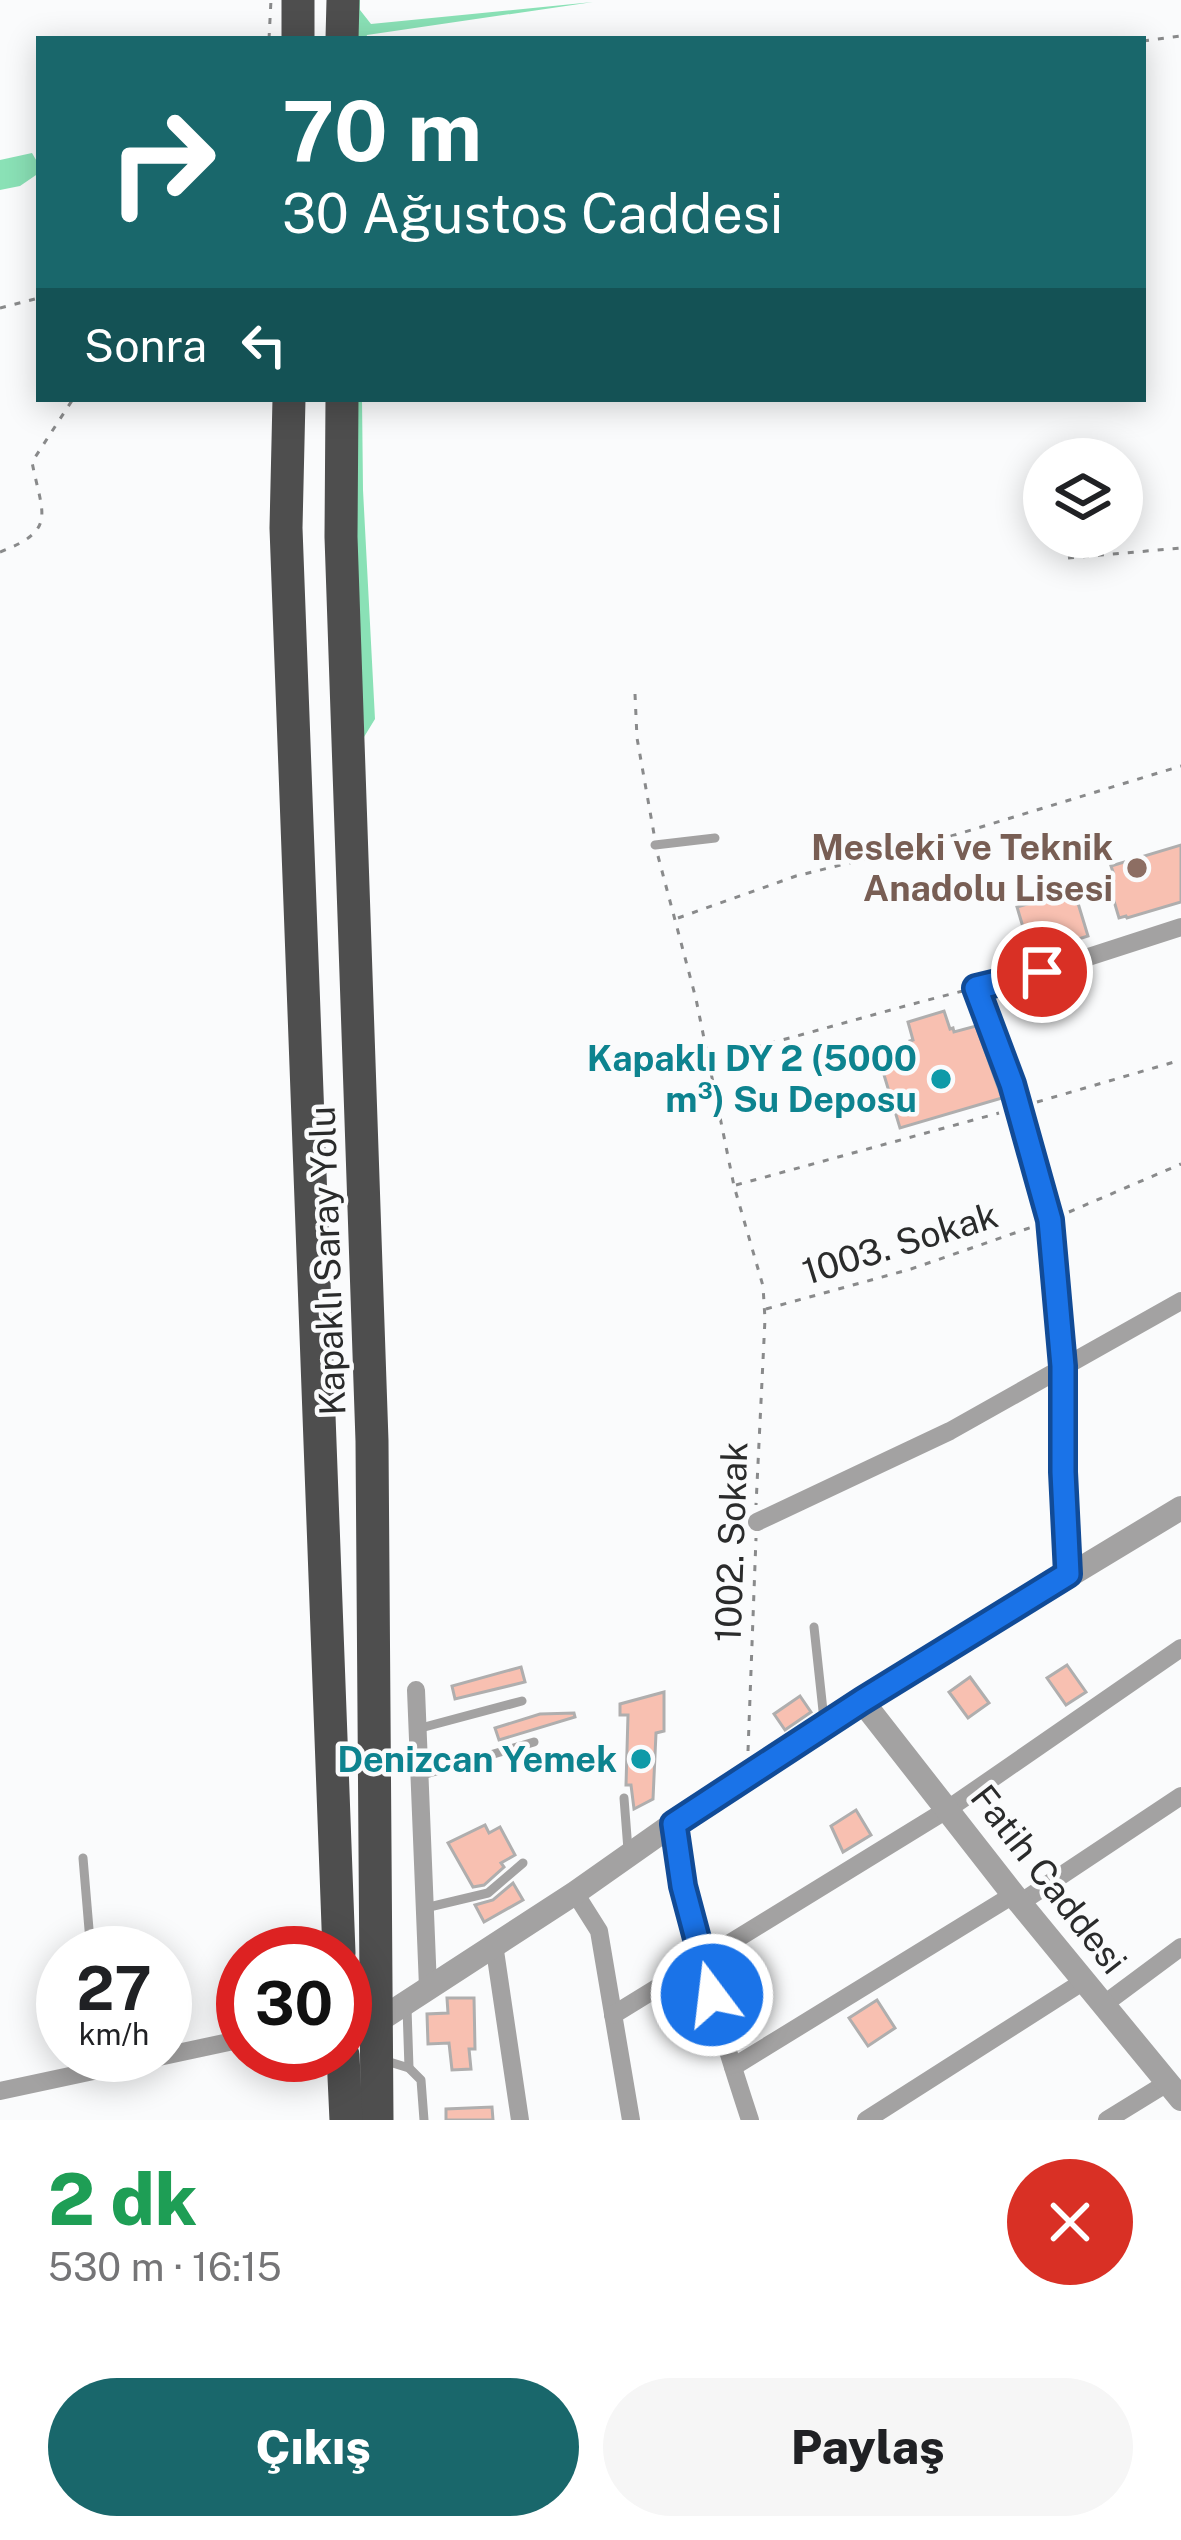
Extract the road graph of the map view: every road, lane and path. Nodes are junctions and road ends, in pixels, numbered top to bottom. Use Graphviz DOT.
graph roads {
  1 [pos="271,0"];
  2 [pos="298,0"];
  3 [pos="343,0"];
  4 [pos="269,36"];
  5 [pos="298,36"];
  6 [pos="342,36"];
  7 [pos="1181,36"];
  8 [pos="1146,41"];
  9 [pos="36,299"];
  10 [pos="0,308"];
  11 [pos="71,402"];
  12 [pos="290,402"];
  13 [pos="342,402"];
  14 [pos="1181,548"];
  15 [pos="1143,551"];
  16 [pos="0,552"];
  17 [pos="635,694"];
  18 [pos="1181,766"];
  19 [pos="715,838"];
  20 [pos="656,845"];
  21 [pos="675,919"];
  22 [pos="1181,927"];
  23 [pos="976,988"];
  24 [pos="709,1058"];
  25 [pos="1181,1060"];
  26 [pos="1018,1108"];
  27 [pos="1181,1164"];
  28 [pos="734,1186"];
  29 [pos="1050,1220"];
  30 [pos="1181,1301"];
  31 [pos="764,1309"];
  32 [pos="1063,1366"];
  33 [pos="1181,1508"];
  34 [pos="757,1522"];
  35 [pos="1068,1574"];
  36 [pos="814,1627"];
  37 [pos="1181,1648"];
  38 [pos="416,1690"];
  39 [pos="522,1701"];
  40 [pos="862,1701"];
  41 [pos="824,1725"];
  42 [pos="416,1729"];
  43 [pos="534,1742"];
  44 [pos="418,1776"];
  45 [pos="745,1777"];
  46 [pos="1181,1796"];
  47 [pos="624,1798"];
  48 [pos="948,1809"];
  49 [pos="674,1824"];
  50 [pos="628,1856"];
  51 [pos="83,1858"];
  52 [pos="523,1863"];
  53 [pos="575,1893"];
  54 [pos="1017,1899"];
  55 [pos="424,1908"];
  56 [pos="89,1926"];
  57 [pos="338,1926"];
  58 [pos="366,1926"];
  59 [pos="494,1944"];
  60 [pos="1181,1947"];
  61 [pos="702,1958"];
  62 [pos="1084,1981"];
  63 [pos="417,1995"];
  64 [pos="1103,2005"];
  65 [pos="613,2015"];
  66 [pos="372,2037"];
  67 [pos="372,2049"];
  68 [pos="733,2067"];
  69 [pos="409,2068"];
  70 [pos="36,2080"];
  71 [pos="355,2082"];
  72 [pos="370,2082"];
  73 [pos="0,2091"];
  74 [pos="1174,2091"];
  75 [pos="346,2120"];
  76 [pos="377,2120"];
  77 [pos="424,2120"];
  78 [pos="520,2120"];
  79 [pos="632,2120"];
  80 [pos="750,2120"];
  81 [pos="866,2120"];
  82 [pos="1107,2120"];
  1 -- 4 [label="path"];
  2 -- 5 [label="highway"];
  3 -- 6 [label="highway"];
  7 -- 8 [label="path"];
  9 -- 10 [label="path"];
  11 -- 16 [label="path"];
  12 -- 57 [label="highway, Kapaklı Saray Yolu"];
  13 -- 58 [label="highway, Kapaklı Saray Yolu"];
  14 -- 15 [label="path"];
  17 -- 20 [label="path, 1002. Sokak"];
  18 -- 21 [label="path"];
  19 -- 20 [label="lane"];
  20 -- 21 [label="path, 1002. Sokak"];
  21 -- 24 [label="path, 1002. Sokak"];
  22 -- 23 [label="street"];
  23 -- 24 [label="path"];
  23 -- 26 [label="street"];
  24 -- 28 [label="path, 1002. Sokak"];
  25 -- 26 [label="path"];
  26 -- 28 [label="path"];
  26 -- 29 [label="street"];
  27 -- 29 [label="path, 1003. Sokak"];
  28 -- 31 [label="path, 1002. Sokak"];
  29 -- 31 [label="path, 1003. Sokak"];
  29 -- 32 [label="street"];
  30 -- 32 [label="street"];
  31 -- 34 [label="path, 1002. Sokak"];
  32 -- 34 [label="street"];
  32 -- 35 [label="street"];
  33 -- 35 [label="street"];
  34 -- 45 [label="path, 1002. Sokak"];
  35 -- 40 [label="street"];
  36 -- 41 [label="lane"];
  37 -- 48 [label="street"];
  38 -- 42 [label="street"];
  39 -- 42 [label="lane"];
  40 -- 41 [label="street"];
  40 -- 48 [label="street, Fatih Caddesi"];
  41 -- 45 [label="street"];
  42 -- 44 [label="street"];
  43 -- 44 [label="lane"];
  44 -- 55 [label="street"];
  45 -- 49 [label="street"];
  46 -- 54 [label="street"];
  47 -- 50 [label="lane"];
  48 -- 54 [label="street, Fatih Caddesi"];
  48 -- 61 [label="street"];
  49 -- 50 [label="street"];
  49 -- 61 [label="street"];
  50 -- 53 [label="street"];
  51 -- 56 [label="lane"];
  52 -- 55 [label="lane"];
  53 -- 59 [label="street"];
  53 -- 65 [label="street"];
  54 -- 62 [label="street, Fatih Caddesi"];
  54 -- 68 [label="street"];
  55 -- 63 [label="street"];
  59 -- 63 [label="street"];
  59 -- 78 [label="street"];
  60 -- 64 [label="street"];
  61 -- 65 [label="street"];
  61 -- 68 [label="street"];
  62 -- 64 [label="street, Fatih Caddesi"];
  62 -- 81 [label="street"];
  63 -- 66 [label="street"];
  63 -- 69 [label="lane"];
  64 -- 74 [label="street, Fatih Caddesi"];
  65 -- 79 [label="street"];
  67 -- 69 [label="lane"];
  68 -- 80 [label="street"];
  69 -- 77 [label="lane"];
  70 -- 73 [label="street"];
  71 -- 75 [label="highway, Kapaklı Saray Yolu"];
  72 -- 76 [label="highway, Kapaklı Saray Yolu"];
  74 -- 82 [label="street"];
}
